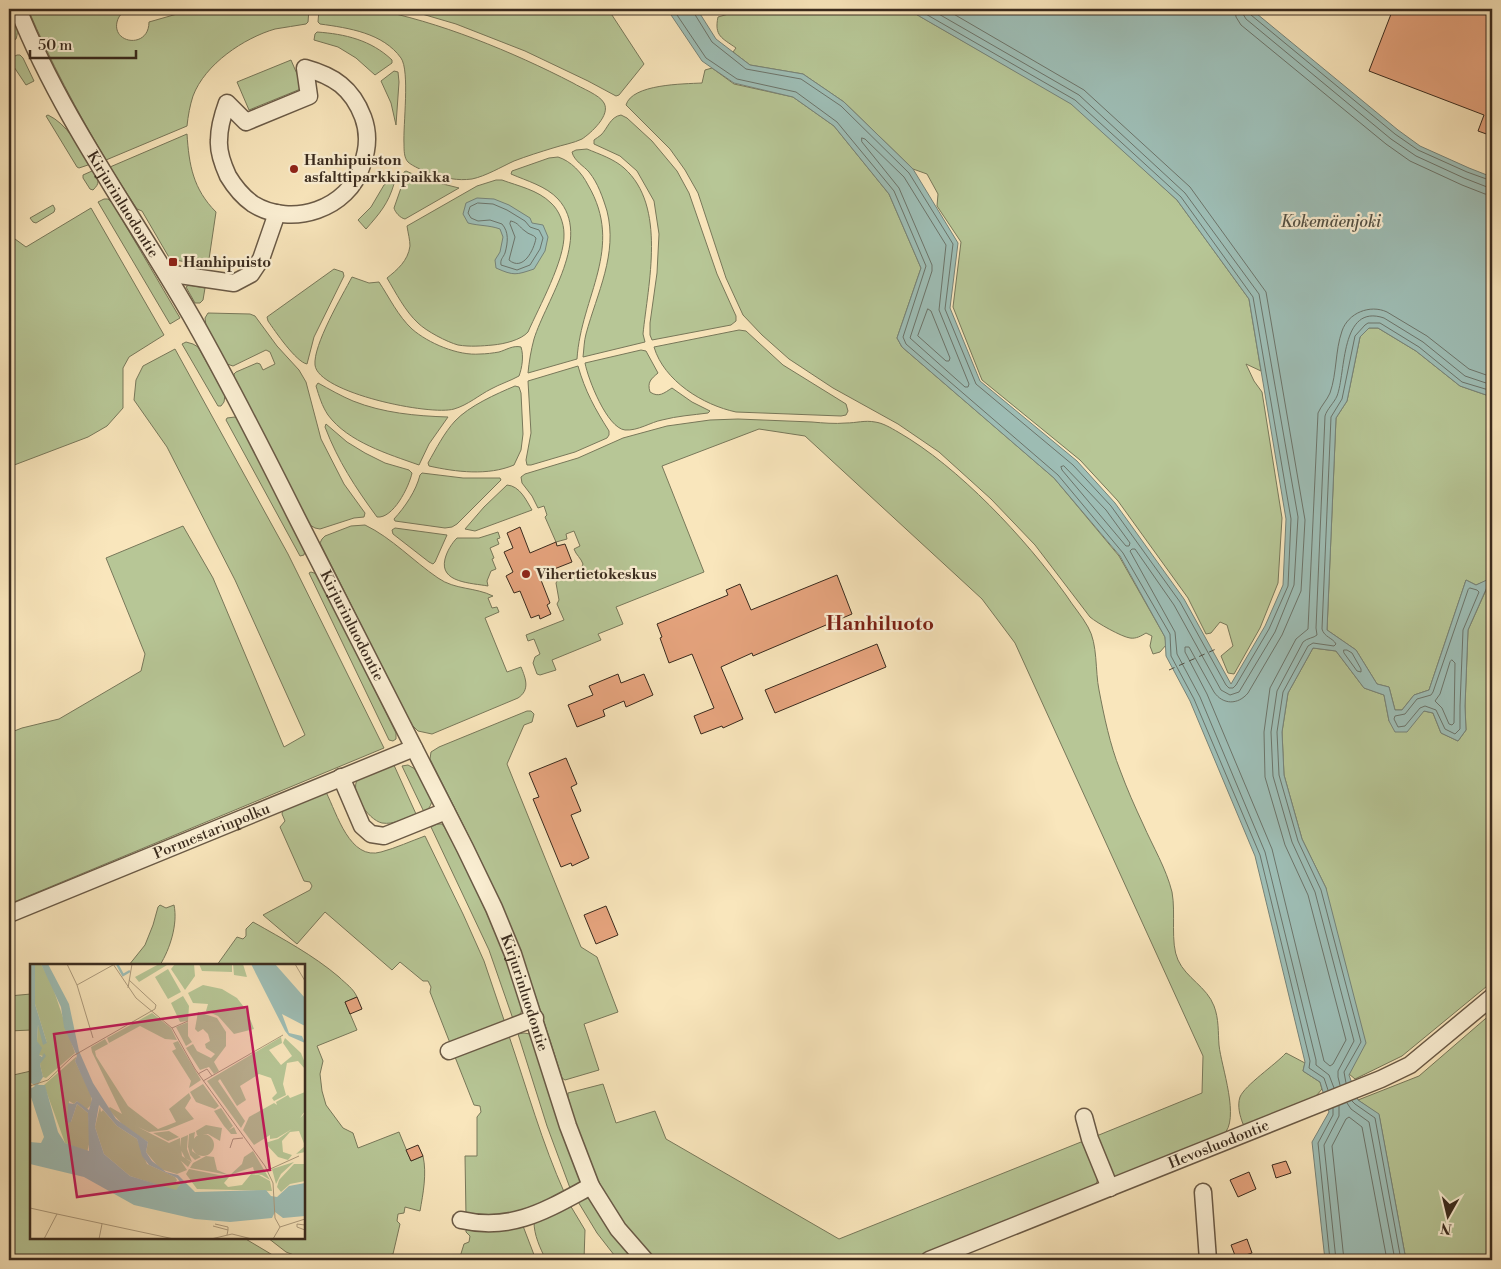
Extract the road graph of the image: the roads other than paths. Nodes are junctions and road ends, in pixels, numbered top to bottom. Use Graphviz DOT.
graph roads {
  1 [pos="18,9"];
  2 [pos="277,213"];
  3 [pos="166,274"];
  4 [pos="414,748"];
  5 [pos="341,777"];
  6 [pos="446,811"];
  7 [pos="9,914"];
  8 [pos="1492,997"];
  9 [pos="535,1018"];
  10 [pos="449,1051"];
  11 [pos="1084,1117"];
  12 [pos="591,1186"];
  13 [pos="1110,1188"];
  14 [pos="1203,1192"];
  15 [pos="461,1220"];
  16 [pos="645,1260"];
  17 [pos="929,1260"];
  18 [pos="1208,1260"];
  1 -- 3 [label="street, Kirjurinluodontie"];
  2 -- 2 [label="street"];
  2 -- 3 [label="street"];
  3 -- 4 [label="street, Kirjurinluodontie"];
  4 -- 5 [label="street, Pormestarinpolku"];
  4 -- 6 [label="street, Kirjurinluodontie"];
  5 -- 6 [label="street"];
  5 -- 7 [label="street, Pormestarinpolku"];
  6 -- 9 [label="street, Kirjurinluodontie"];
  8 -- 13 [label="street, Hevosluodontie"];
  9 -- 10 [label="street"];
  9 -- 12 [label="street, Kirjurinluodontie"];
  11 -- 13 [label="street"];
  12 -- 15 [label="street"];
  12 -- 16 [label="street, Kirjurinluodontie"];
  13 -- 17 [label="street, Hevosluodontie"];
  14 -- 18 [label="street"];
}
